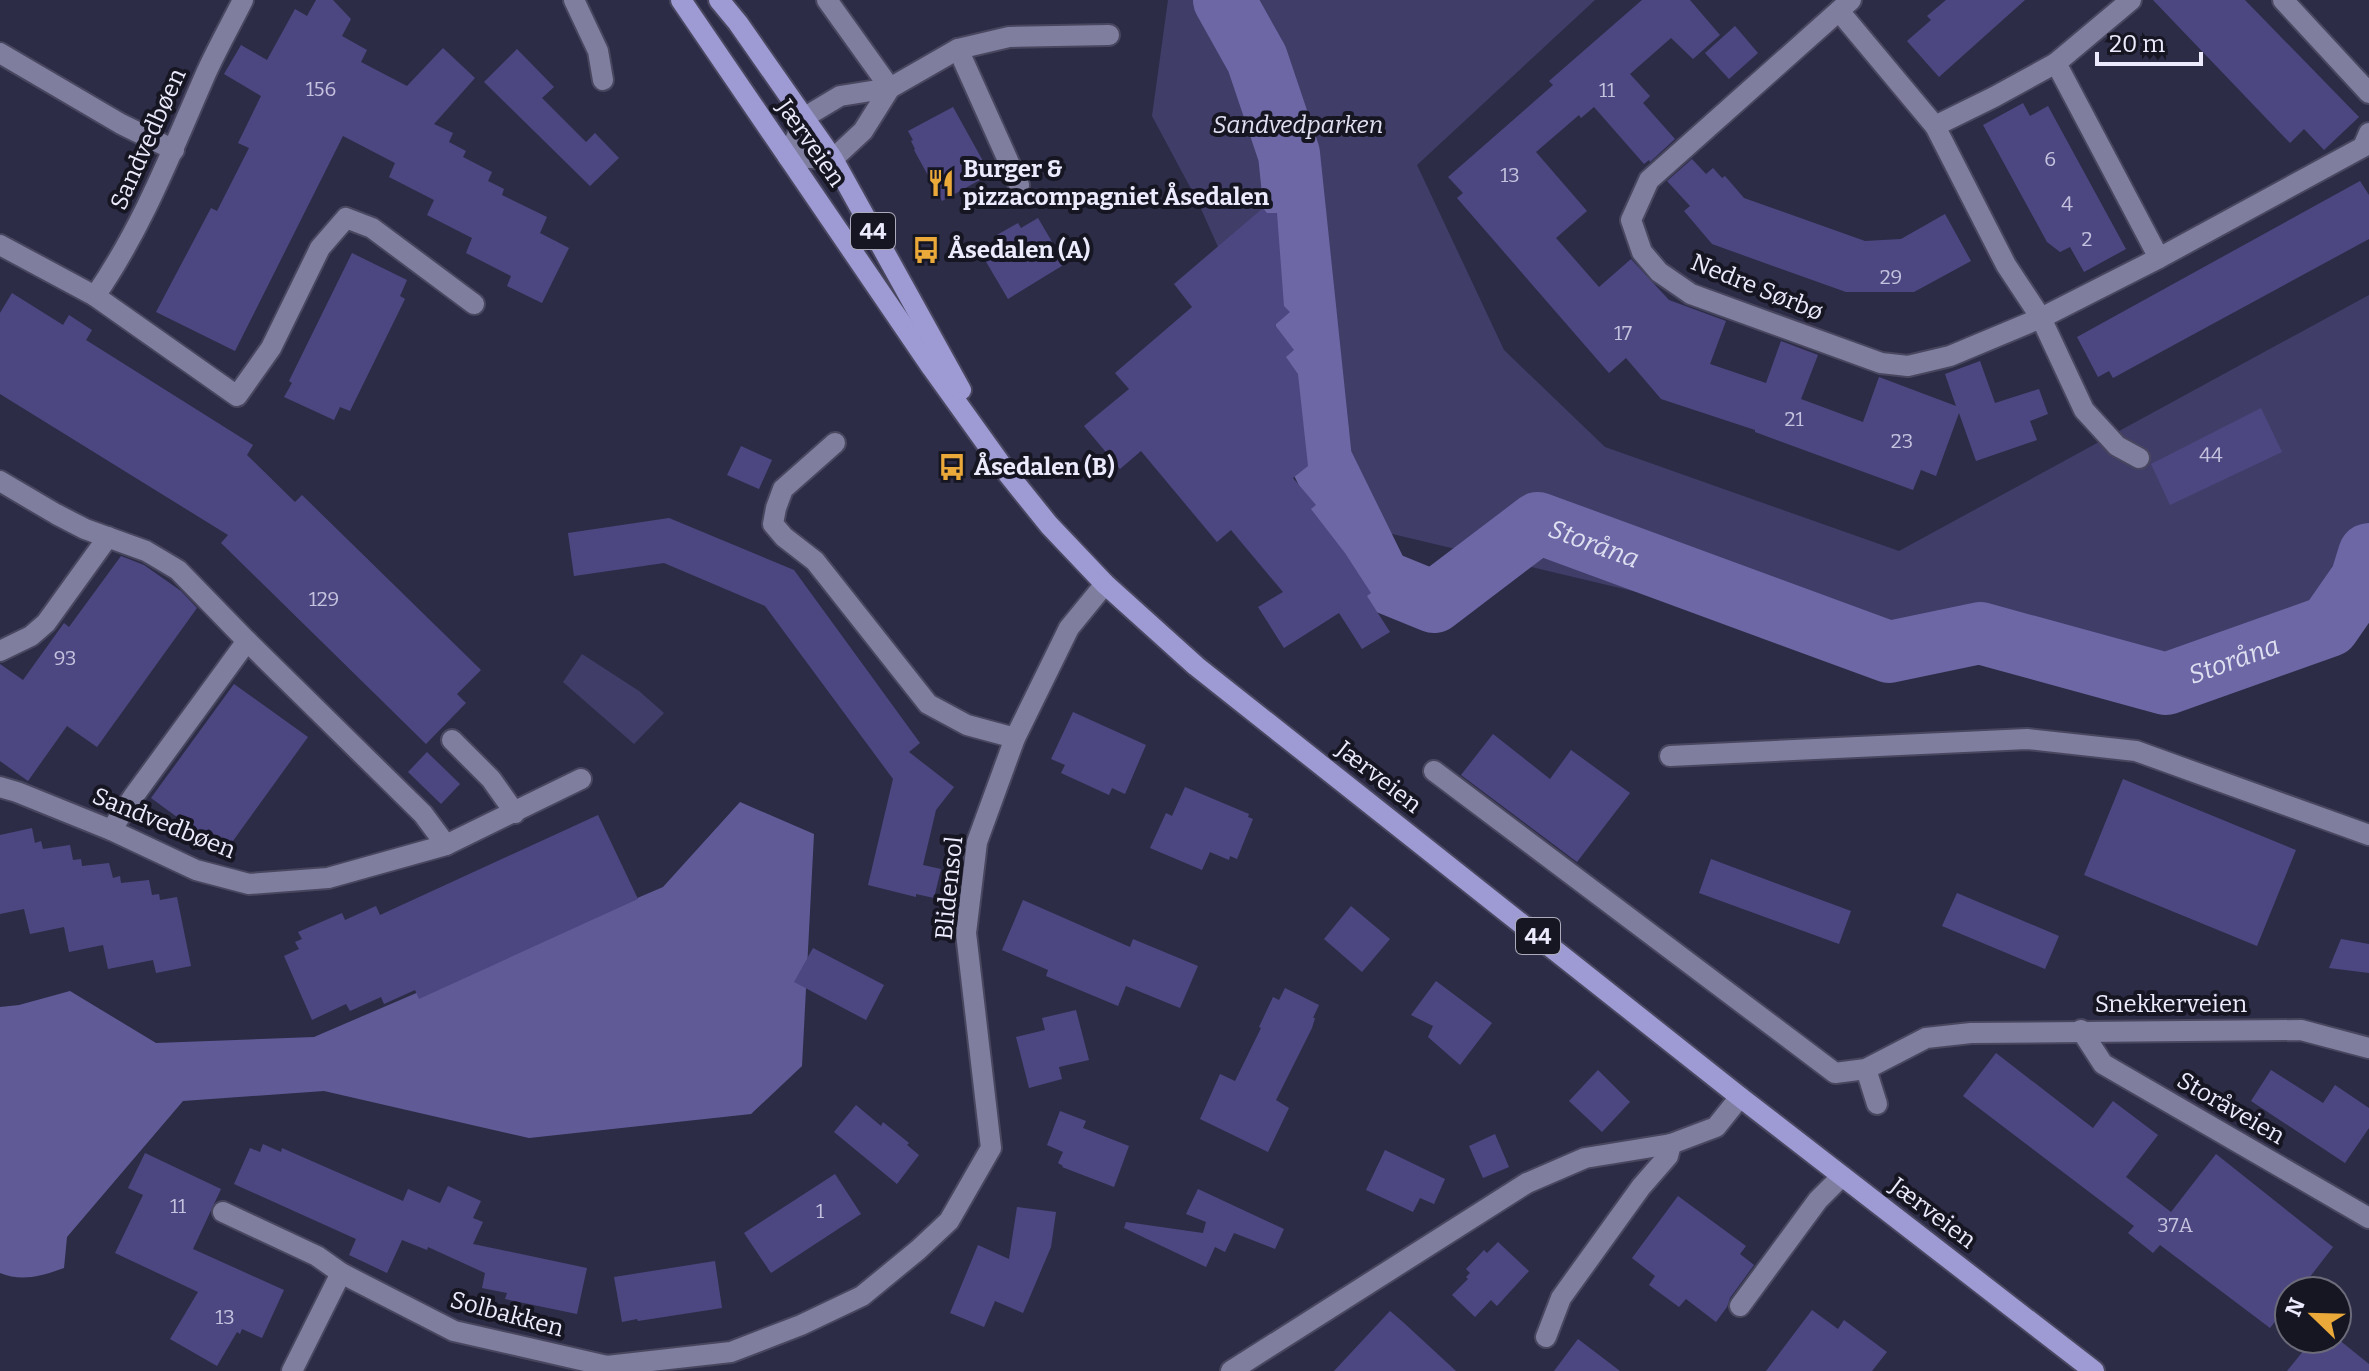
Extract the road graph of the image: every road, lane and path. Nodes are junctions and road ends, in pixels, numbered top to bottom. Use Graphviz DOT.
graph roads {
  1 [pos="243,0"];
  2 [pos="574,0"];
  3 [pos="681,0"];
  4 [pos="719,0"];
  5 [pos="827,0"];
  6 [pos="2131,0"];
  7 [pos="2283,0"];
  8 [pos="1845,6"];
  9 [pos="1109,35"];
  10 [pos="958,49"];
  11 [pos="0,53"];
  12 [pos="2056,63"];
  13 [pos="603,80"];
  14 [pos="890,88"];
  15 [pos="2369,93"];
  16 [pos="805,117"];
  17 [pos="1935,126"];
  18 [pos="2369,133"];
  19 [pos="174,150"];
  20 [pos="788,157"];
  21 [pos="833,159"];
  22 [pos="1019,185"];
  23 [pos="0,245"];
  24 [pos="2159,258"];
  25 [pos="95,296"];
  26 [pos="474,304"];
  27 [pos="2041,318"];
  28 [pos="835,443"];
  29 [pos="2139,458"];
  30 [pos="1008,474"];
  31 [pos="0,481"];
  32 [pos="108,537"];
  33 [pos="1105,584"];
  34 [pos="247,641"];
  35 [pos="0,651"];
  36 [pos="1015,738"];
  37 [pos="452,740"];
  38 [pos="1670,756"];
  39 [pos="1434,771"];
  40 [pos="581,779"];
  41 [pos="0,787"];
  42 [pos="515,813"];
  43 [pos="111,830"];
  44 [pos="2369,835"];
  45 [pos="446,845"];
  46 [pos="2081,1030"];
  47 [pos="2369,1048"];
  48 [pos="1866,1069"];
  49 [pos="1740,1097"];
  50 [pos="1877,1104"];
  51 [pos="1671,1144"];
  52 [pos="1842,1176"];
  53 [pos="223,1212"];
  54 [pos="2369,1218"];
  55 [pos="918,1250"];
  56 [pos="341,1273"];
  57 [pos="1740,1306"];
  58 [pos="1546,1337"];
  59 [pos="731,1362"];
  60 [pos="292,1371"];
  61 [pos="1231,1371"];
  62 [pos="2094,1371"];
  1 -- 19 [label="street, Sandvedbøen"];
  2 -- 13 [label="street"];
  3 -- 20 [label="main road, Jærveien / 44"];
  4 -- 16 [label="main road, Jærveien / 44"];
  5 -- 14 [label="street"];
  6 -- 12 [label="street"];
  7 -- 15 [label="street"];
  8 -- 17 [label="street, Nedre Sørbø"];
  8 -- 27 [label="street, Nedre Sørbø"];
  9 -- 10 [label="street"];
  10 -- 14 [label="street"];
  10 -- 22 [label="street"];
  11 -- 19 [label="street"];
  12 -- 17 [label="street"];
  12 -- 24 [label="street"];
  14 -- 16 [label="street"];
  14 -- 21 [label="street"];
  16 -- 20 [label="street"];
  16 -- 21 [label="main road, Jærveien / 44"];
  17 -- 27 [label="street, Nedre Sørbø"];
  18 -- 24 [label="street, Nedre Sørbø"];
  19 -- 25 [label="street, Sandvedbøen"];
  20 -- 21 [label="street"];
  20 -- 30 [label="main road, Jærveien / 44"];
  21 -- 30 [label="main road, Jærveien / 44"];
  23 -- 25 [label="street"];
  24 -- 27 [label="street, Nedre Sørbø"];
  25 -- 26 [label="street"];
  27 -- 29 [label="street"];
  28 -- 36 [label="street"];
  30 -- 33 [label="main road, Jærveien / 44"];
  31 -- 32 [label="street"];
  32 -- 34 [label="street"];
  32 -- 35 [label="street"];
  33 -- 36 [label="street, Blidensol"];
  33 -- 49 [label="main road, Jærveien / 44"];
  34 -- 43 [label="street"];
  34 -- 45 [label="street"];
  36 -- 55 [label="street, Blidensol"];
  37 -- 42 [label="street"];
  38 -- 44 [label="street"];
  39 -- 48 [label="street"];
  40 -- 42 [label="street, Sandvedbøen"];
  41 -- 43 [label="street, Sandvedbøen"];
  42 -- 45 [label="street, Sandvedbøen"];
  43 -- 45 [label="street, Sandvedbøen"];
  46 -- 47 [label="street, Snekkerveien"];
  46 -- 48 [label="street, Snekkerveien"];
  46 -- 54 [label="street, Storåveien"];
  48 -- 50 [label="street"];
  49 -- 51 [label="street"];
  49 -- 52 [label="main road, Jærveien / 44"];
  51 -- 58 [label="street"];
  51 -- 61 [label="street"];
  52 -- 57 [label="street"];
  52 -- 62 [label="main road, Jærveien / 44"];
  53 -- 56 [label="street, Solbakken"];
  55 -- 59 [label="street, Solbakken"];
  56 -- 59 [label="street, Solbakken"];
  56 -- 60 [label="street"];
}
